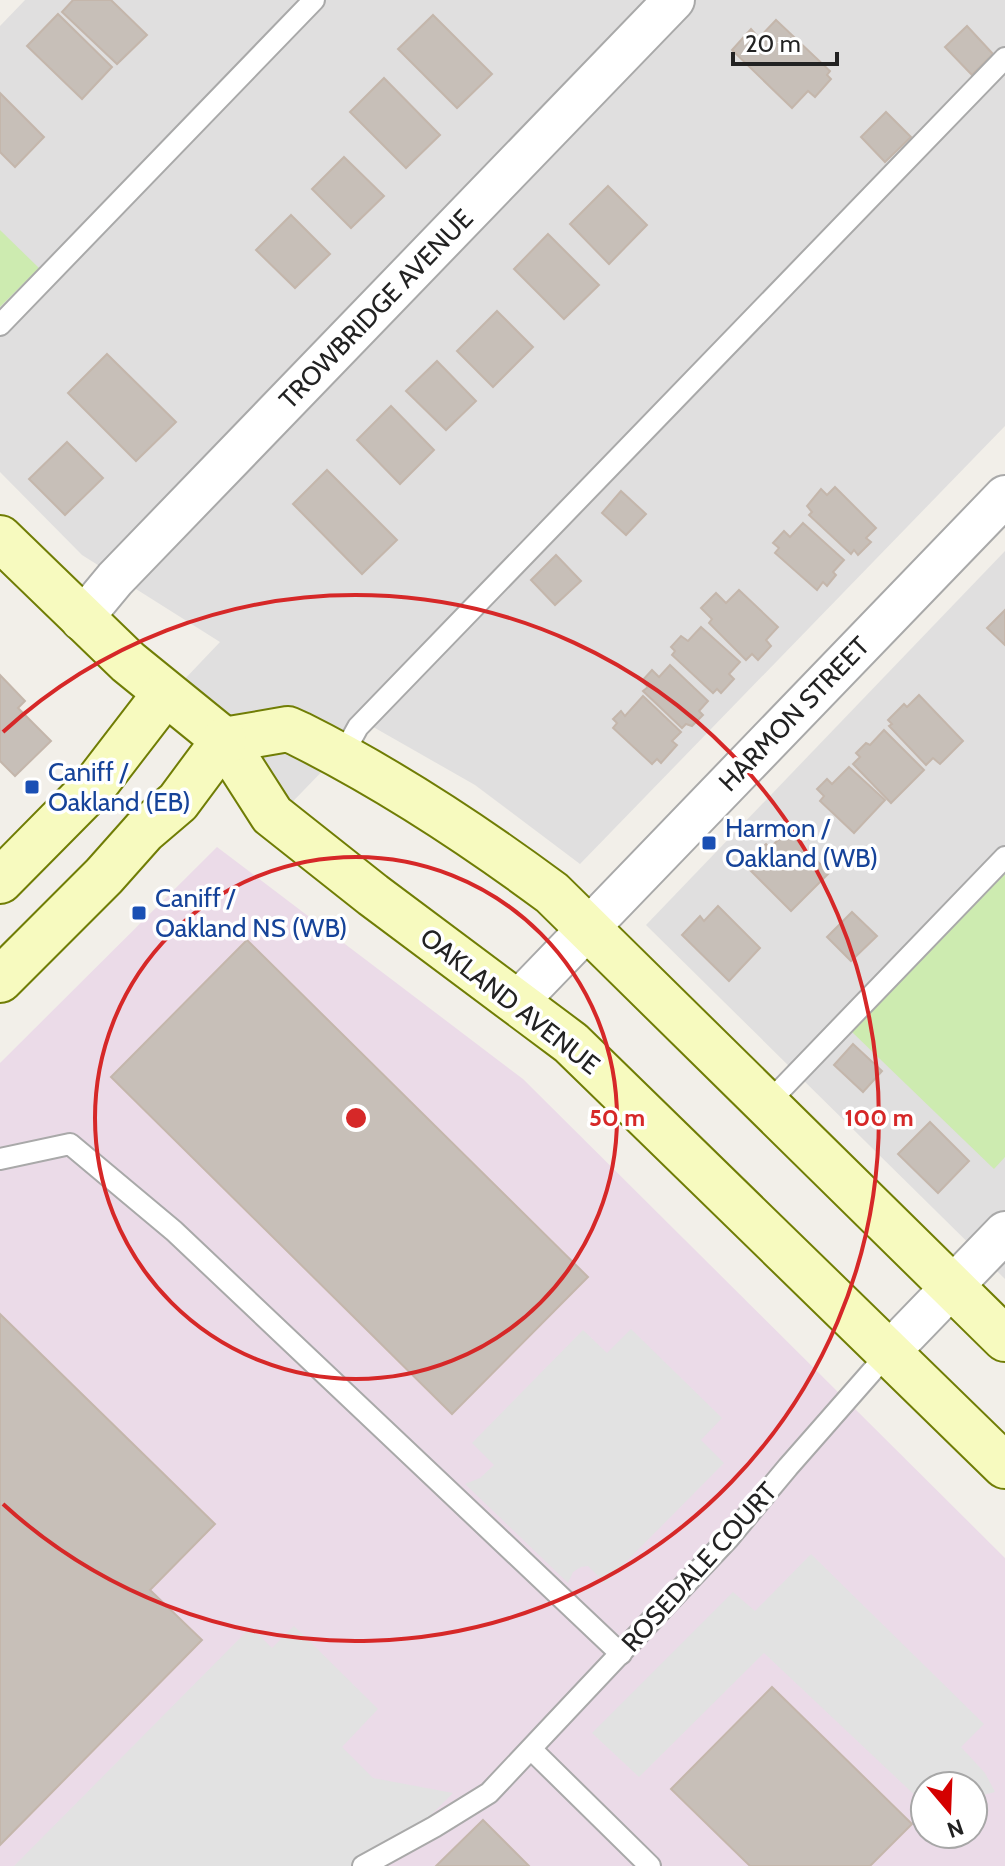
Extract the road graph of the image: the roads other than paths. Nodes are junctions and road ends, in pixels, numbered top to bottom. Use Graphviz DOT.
graph roads {
  1 [pos="314,0"];
  2 [pos="674,0"];
  3 [pos="1005,58"];
  4 [pos="0,325"];
  5 [pos="1005,496"];
  6 [pos="0,538"];
  7 [pos="81,620"];
  8 [pos="165,694"];
  9 [pos="224,740"];
  10 [pos="342,756"];
  11 [pos="95,785"];
  12 [pos="144,831"];
  13 [pos="1005,857"];
  14 [pos="5,865"];
  15 [pos="588,928"];
  16 [pos="0,980"];
  17 [pos="518,1001"];
  18 [pos="767,1104"];
  19 [pos="0,1159"];
  20 [pos="1005,1232"];
  21 [pos="952,1287"];
  22 [pos="1005,1339"];
  23 [pos="889,1352"];
  24 [pos="1005,1466"];
  25 [pos="621,1654"];
  26 [pos="532,1750"];
  27 [pos="363,1866"];
  28 [pos="650,1866"];
  1 -- 4 [label="lane"];
  2 -- 7 [label="street, TROWBRIDGE AVENUE"];
  3 -- 10 [label="lane"];
  5 -- 15 [label="street, HARMON STREET"];
  6 -- 7 [label="street, OAKLAND AVENUE"];
  7 -- 8 [label="street, OAKLAND AVENUE"];
  8 -- 9 [label="street, OAKLAND AVENUE"];
  8 -- 11 [label="street"];
  9 -- 10 [label="street"];
  9 -- 12 [label="street"];
  9 -- 17 [label="street, OAKLAND AVENUE"];
  10 -- 15 [label="street"];
  11 -- 12 [label="street"];
  11 -- 14 [label="street"];
  12 -- 16 [label="street"];
  13 -- 18 [label="lane"];
  15 -- 17 [label="street, HARMON STREET"];
  15 -- 18 [label="street"];
  17 -- 23 [label="street, OAKLAND AVENUE"];
  18 -- 21 [label="street"];
  19 -- 25 [label="lane"];
  20 -- 21 [label="street, ROSEDALE COURT"];
  21 -- 22 [label="street"];
  21 -- 23 [label="street, ROSEDALE COURT"];
  23 -- 24 [label="street, OAKLAND AVENUE"];
  23 -- 25 [label="lane, ROSEDALE COURT"];
  25 -- 26 [label="lane, ROSEDALE COURT"];
  26 -- 27 [label="lane, ROSEDALE COURT"];
  26 -- 28 [label="lane"];
}
